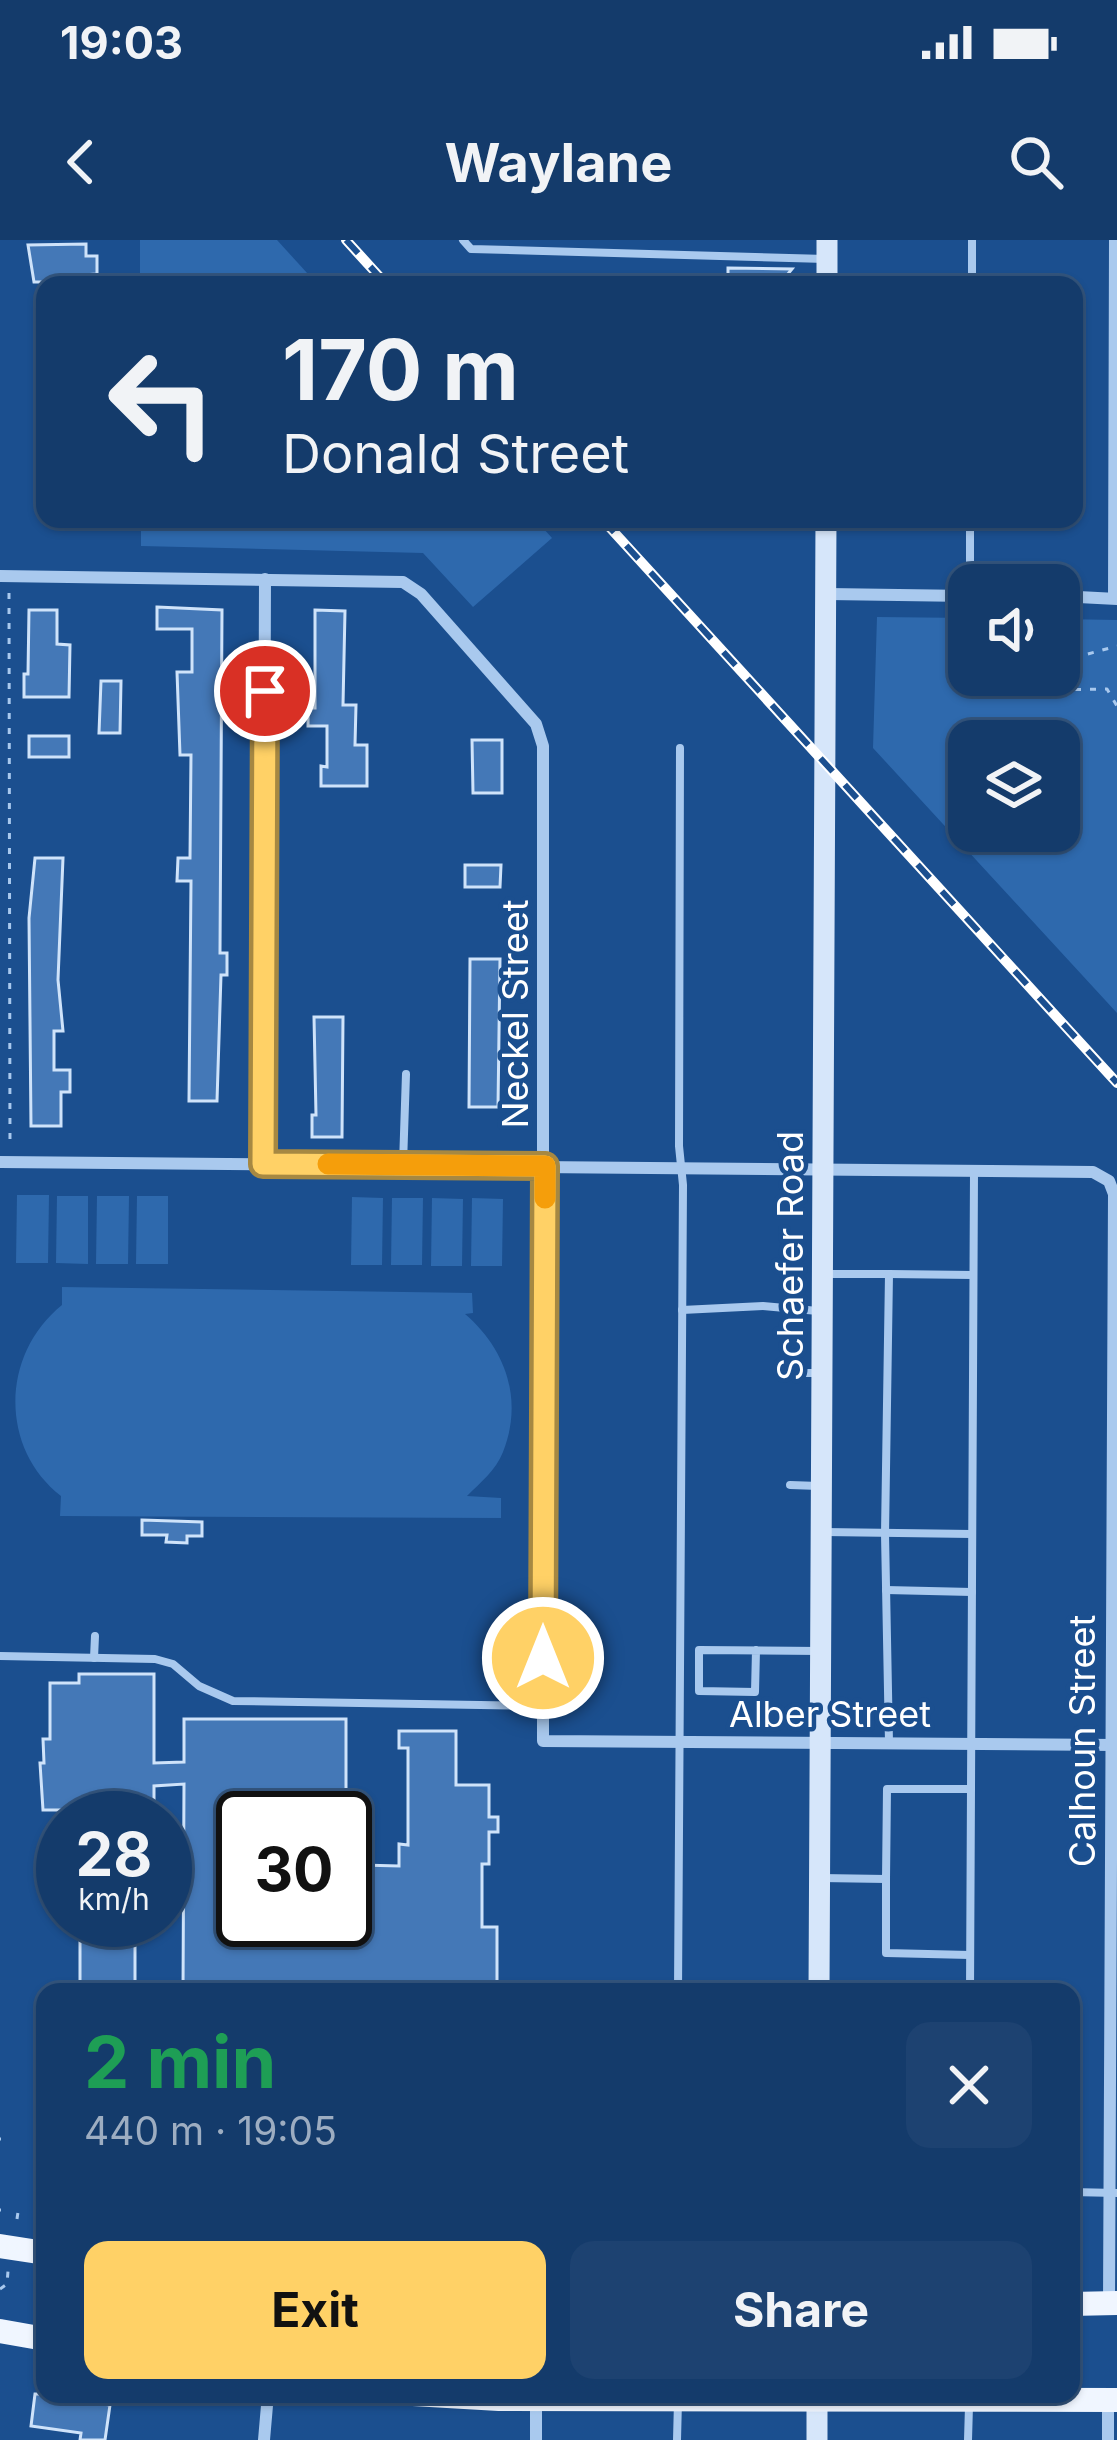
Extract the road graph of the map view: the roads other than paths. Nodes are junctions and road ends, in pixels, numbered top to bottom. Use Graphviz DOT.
graph roads {
  1 [pos="463,240"];
  2 [pos="586,240"];
  3 [pos="972,240"];
  4 [pos="1115,240"];
  5 [pos="827,249"];
  6 [pos="586,253"];
  7 [pos="972,276"];
  8 [pos="826,528"];
  9 [pos="970,528"];
  10 [pos="970,564"];
  11 [pos="0,576"];
  12 [pos="265,579"];
  13 [pos="828,595"];
  14 [pos="948,596"];
  15 [pos="1080,597"];
  16 [pos="1115,599"];
  17 [pos="680,748"];
  18 [pos="406,1074"];
  19 [pos="0,1162"];
  20 [pos="263,1164"];
  21 [pos="404,1164"];
  22 [pos="545,1166"];
  23 [pos="681,1168"];
  24 [pos="822,1170"];
  25 [pos="974,1171"];
  26 [pos="820,1274"];
  27 [pos="889,1274"];
  28 [pos="973,1276"];
  29 [pos="682,1310"];
  30 [pos="821,1311"];
  31 [pos="791,1373"];
  32 [pos="823,1373"];
  33 [pos="790,1485"];
  34 [pos="823,1486"];
  35 [pos="822,1532"];
  36 [pos="885,1534"];
  37 [pos="972,1534"];
  38 [pos="886,1590"];
  39 [pos="972,1592"];
  40 [pos="95,1636"];
  41 [pos="756,1650"];
  42 [pos="821,1651"];
  43 [pos="0,1656"];
  44 [pos="94,1658"];
  45 [pos="543,1706"];
  46 [pos="542,1741"];
  47 [pos="679,1742"];
  48 [pos="820,1744"];
  49 [pos="890,1744"];
  50 [pos="971,1744"];
  51 [pos="1114,1745"];
  52 [pos="971,1789"];
  53 [pos="819,1878"];
  54 [pos="886,1879"];
  55 [pos="970,1955"];
  56 [pos="678,1983"];
  57 [pos="819,1983"];
  58 [pos="970,1983"];
  59 [pos="1080,2192"];
  60 [pos="1113,2193"];
  61 [pos="36,2254"];
  62 [pos="4,2259"];
  63 [pos="1113,2303"];
  64 [pos="1080,2304"];
  65 [pos="1080,2400"];
  66 [pos="1113,2400"];
  67 [pos="267,2403"];
  68 [pos="536,2403"];
  69 [pos="678,2403"];
  70 [pos="817,2403"];
  71 [pos="969,2403"];
  72 [pos="264,2440"];
  73 [pos="536,2440"];
  74 [pos="677,2440"];
  75 [pos="817,2440"];
  76 [pos="968,2440"];
  77 [pos="1108,2440"];
  1 -- 6 [label="lane"];
  2 -- 6 [label="lane"];
  3 -- 7 [label="lane"];
  4 -- 16 [label="street"];
  5 -- 6 [label="lane"];
  8 -- 13 [label="main road, Schaefer Road"];
  9 -- 10 [label="lane"];
  11 -- 12 [label="street, Neckel Street"];
  12 -- 20 [label="street"];
  12 -- 22 [label="street, Neckel Street"];
  13 -- 14 [label="street"];
  13 -- 24 [label="main road, Schaefer Road"];
  15 -- 16 [label="street"];
  17 -- 23 [label="lane"];
  18 -- 21 [label="lane"];
  19 -- 20 [label="street"];
  20 -- 21 [label="street"];
  21 -- 22 [label="street"];
  22 -- 23 [label="street"];
  22 -- 45 [label="street, Neckel Street"];
  23 -- 24 [label="street"];
  23 -- 29 [label="lane"];
  24 -- 25 [label="street"];
  24 -- 26 [label="main road, Schaefer Road"];
  25 -- 28 [label="lane"];
  25 -- 51 [label="street, Calhoun Street"];
  26 -- 27 [label="lane"];
  26 -- 30 [label="main road, Schaefer Road"];
  27 -- 28 [label="lane"];
  27 -- 36 [label="lane"];
  28 -- 37 [label="lane"];
  29 -- 30 [label="lane"];
  29 -- 47 [label="lane"];
  30 -- 32 [label="main road, Schaefer Road"];
  31 -- 32 [label="lane"];
  32 -- 34 [label="main road, Schaefer Road"];
  33 -- 34 [label="lane"];
  34 -- 35 [label="main road, Schaefer Road"];
  35 -- 36 [label="lane"];
  35 -- 42 [label="main road, Schaefer Road"];
  36 -- 37 [label="lane"];
  36 -- 38 [label="lane"];
  37 -- 39 [label="lane"];
  38 -- 39 [label="lane"];
  38 -- 49 [label="lane"];
  39 -- 50 [label="lane"];
  40 -- 44 [label="lane"];
  41 -- 41 [label="lane"];
  41 -- 42 [label="lane"];
  42 -- 48 [label="main road, Schaefer Road"];
  43 -- 44 [label="lane"];
  44 -- 45 [label="lane"];
  45 -- 46 [label="street, Neckel Street"];
  46 -- 47 [label="street, Alber Street"];
  47 -- 48 [label="street, Alber Street"];
  47 -- 56 [label="lane"];
  48 -- 49 [label="street, Alber Street"];
  48 -- 53 [label="main road, Schaefer Road"];
  49 -- 50 [label="street, Alber Street"];
  50 -- 51 [label="street, Alber Street"];
  50 -- 52 [label="lane"];
  51 -- 60 [label="street, Calhoun Street"];
  52 -- 54 [label="lane"];
  52 -- 55 [label="lane"];
  53 -- 54 [label="lane"];
  53 -- 57 [label="main road, Schaefer Road"];
  54 -- 55 [label="lane"];
  55 -- 58 [label="lane"];
  59 -- 60 [label="lane"];
  60 -- 63 [label="street, Calhoun Street"];
  61 -- 62 [label="main road"];
  63 -- 64 [label="main road"];
  65 -- 66 [label="main road"];
  66 -- 77 [label="street"];
  67 -- 72 [label="street"];
  68 -- 73 [label="street"];
  69 -- 74 [label="lane"];
  70 -- 75 [label="main road"];
  71 -- 76 [label="lane"];
}
